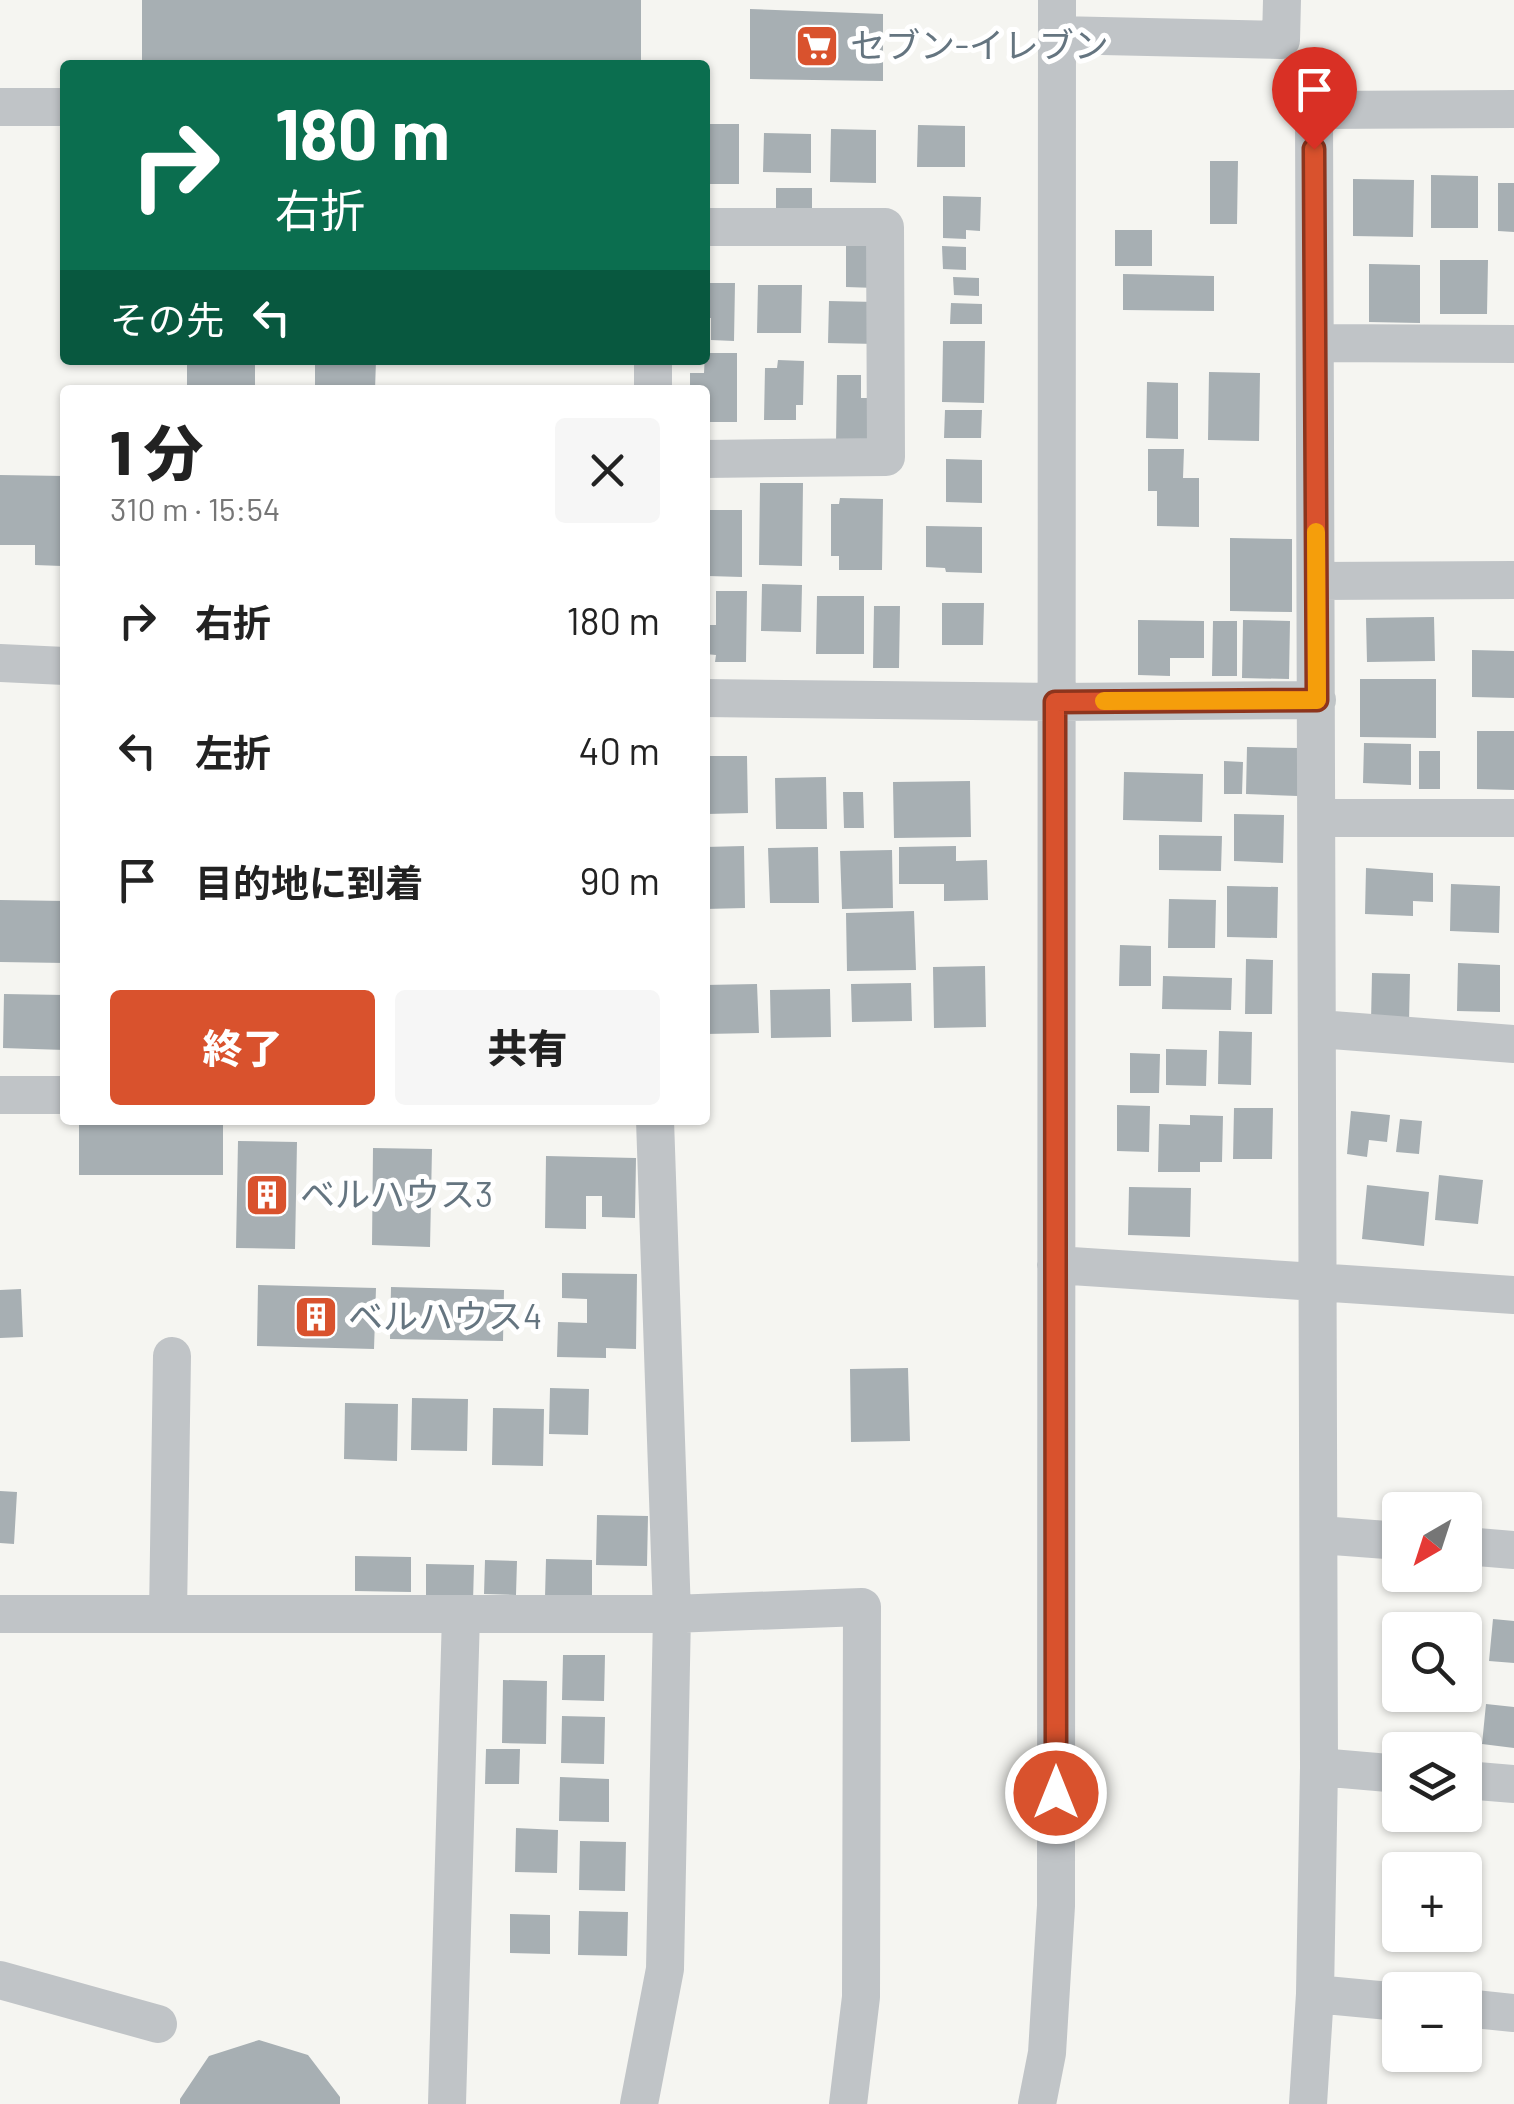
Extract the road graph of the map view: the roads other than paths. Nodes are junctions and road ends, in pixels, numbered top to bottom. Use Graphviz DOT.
graph roads {
  1 [pos="1282,0"];
  2 [pos="1056,18"];
  3 [pos="0,107"];
  4 [pos="60,107"];
  5 [pos="1514,110"];
  6 [pos="710,227"];
  7 [pos="1315,343"];
  8 [pos="1514,344"];
  9 [pos="710,459"];
  10 [pos="1514,580"];
  11 [pos="1316,582"];
  12 [pos="0,662"];
  13 [pos="60,666"];
  14 [pos="710,698"];
  15 [pos="1317,700"];
  16 [pos="1055,702"];
  17 [pos="1317,818"];
  18 [pos="1514,818"];
  19 [pos="1318,1028"];
  20 [pos="1514,1044"];
  21 [pos="0,1095"];
  22 [pos="60,1095"];
  23 [pos="656,1125"];
  24 [pos="1056,1265"];
  25 [pos="1320,1280"];
  26 [pos="1514,1295"];
  27 [pos="172,1356"];
  28 [pos="1320,1535"];
  29 [pos="1382,1540"];
  30 [pos="1482,1547"];
  31 [pos="1514,1550"];
  32 [pos="0,1614"];
  33 [pos="168,1614"];
  34 [pos="672,1614"];
  35 [pos="462,1615"];
  36 [pos="1320,1767"];
  37 [pos="1382,1772"];
  38 [pos="1482,1781"];
  39 [pos="1514,1784"];
  40 [pos="0,1980"];
  41 [pos="1315,1994"];
  42 [pos="1382,2000"];
  43 [pos="1482,2010"];
  44 [pos="1514,2013"];
  45 [pos="158,2024"];
  46 [pos="447,2104"];
  47 [pos="639,2104"];
  48 [pos="848,2104"];
  49 [pos="1037,2104"];
  50 [pos="1308,2104"];
  1 -- 2 [label="street"];
  2 -- 16 [label="street"];
  3 -- 4 [label="street"];
  5 -- 7 [label="street"];
  6 -- 9 [label="street"];
  7 -- 8 [label="street"];
  7 -- 11 [label="street"];
  10 -- 11 [label="street"];
  11 -- 15 [label="street"];
  12 -- 13 [label="street"];
  14 -- 16 [label="street"];
  15 -- 16 [label="street"];
  15 -- 17 [label="street"];
  16 -- 24 [label="street"];
  17 -- 18 [label="street"];
  17 -- 19 [label="street"];
  19 -- 20 [label="street"];
  19 -- 25 [label="street"];
  21 -- 22 [label="street"];
  23 -- 34 [label="street"];
  24 -- 25 [label="street"];
  24 -- 49 [label="street"];
  25 -- 26 [label="street"];
  25 -- 28 [label="street"];
  27 -- 33 [label="street"];
  28 -- 29 [label="street"];
  28 -- 36 [label="street"];
  30 -- 31 [label="street"];
  32 -- 33 [label="street"];
  33 -- 35 [label="street"];
  34 -- 35 [label="street"];
  34 -- 47 [label="street"];
  34 -- 48 [label="street"];
  35 -- 46 [label="street"];
  36 -- 37 [label="street"];
  36 -- 41 [label="street"];
  38 -- 39 [label="street"];
  40 -- 45 [label="street"];
  41 -- 42 [label="street"];
  41 -- 50 [label="street"];
  43 -- 44 [label="street"];
}
